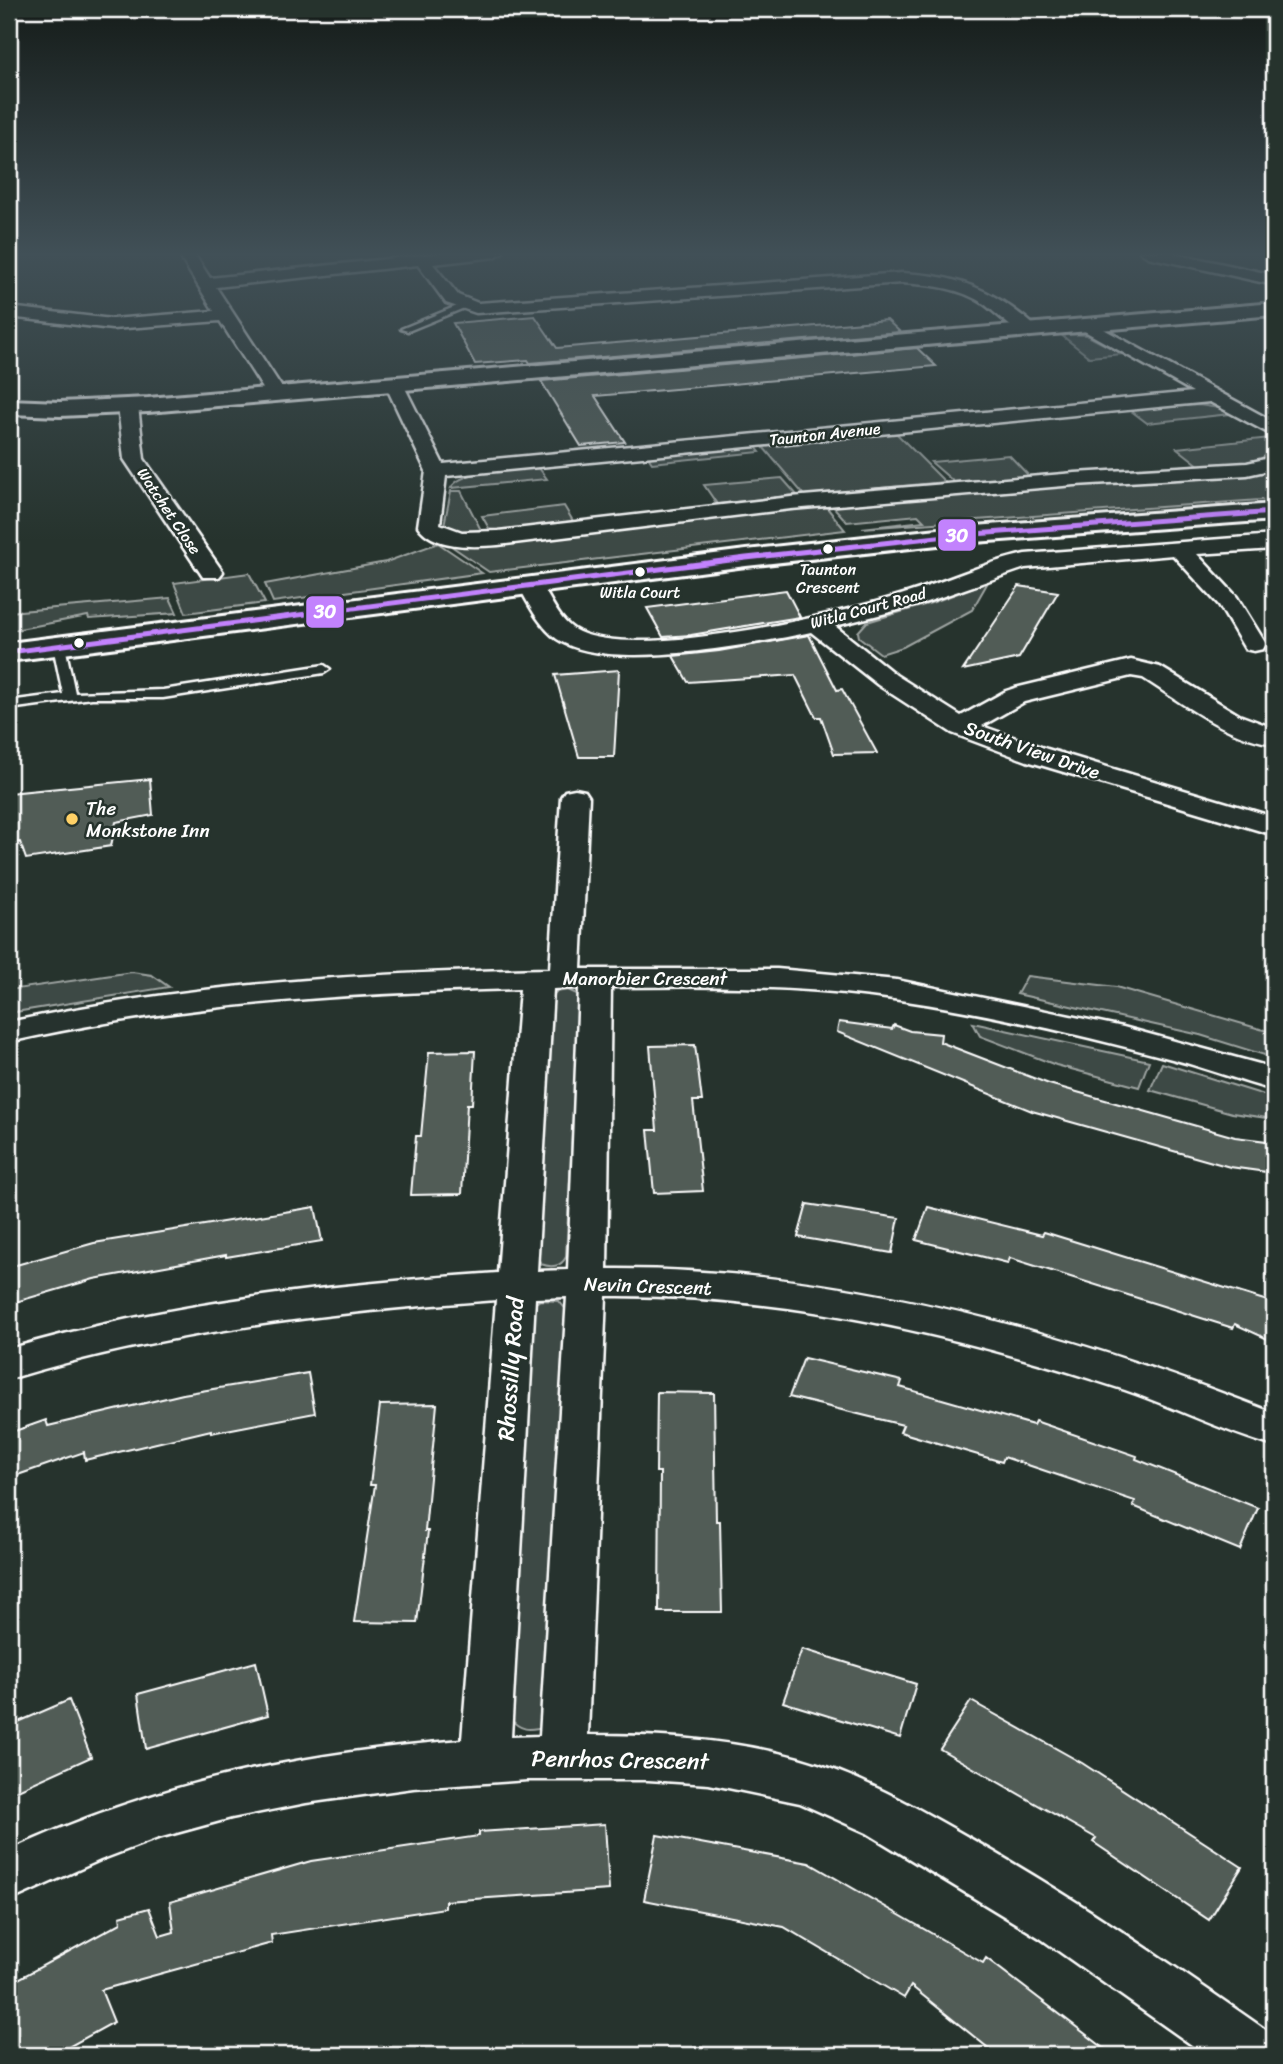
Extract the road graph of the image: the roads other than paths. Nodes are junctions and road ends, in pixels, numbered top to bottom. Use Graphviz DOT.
graph roads {
  1 [pos="247,348"];
  2 [pos="814,348"];
  3 [pos="1129,348"];
  4 [pos="394,384"];
  5 [pos="276,394"];
  6 [pos="1214,396"];
  7 [pos="128,406"];
  8 [pos="9,407"];
  9 [pos="1274,430"];
  10 [pos="1274,463"];
  11 [pos="436,471"];
  12 [pos="1274,512"];
  13 [pos="1274,542"];
  14 [pos="1179,548"];
  15 [pos="211,572"];
  16 [pos="529,583"];
  17 [pos="815,624"];
  18 [pos="1254,644"];
  19 [pos="59,646"];
  20 [pos="9,652"];
  21 [pos="324,669"];
  22 [pos="70,696"];
  23 [pos="9,705"];
  24 [pos="961,727"];
  25 [pos="1274,736"];
  26 [pos="575,797"];
  27 [pos="1274,825"];
  28 [pos="566,979"];
  29 [pos="9,1032"];
  30 [pos="1274,1079"];
  31 [pos="587,1284"];
  32 [pos="517,1285"];
  33 [pos="9,1364"];
  34 [pos="1274,1430"];
  35 [pos="563,1757"];
  36 [pos="485,1759"];
  37 [pos="9,1877"];
  38 [pos="1253,2055"];
  1 -- 5 [label="street"];
  2 -- 4 [label="street"];
  3 -- 6 [label="street"];
  4 -- 5 [label="street"];
  4 -- 11 [label="street"];
  5 -- 7 [label="street"];
  6 -- 9 [label="street"];
  6 -- 11 [label="street, Taunton Avenue"];
  7 -- 8 [label="street"];
  7 -- 15 [label="street, Watchet Close"];
  10 -- 11 [label="street"];
  12 -- 16 [label="street"];
  13 -- 14 [label="street, Witla Court Road"];
  14 -- 17 [label="street, Witla Court Road"];
  14 -- 18 [label="street"];
  16 -- 17 [label="street, Witla Court Road"];
  16 -- 19 [label="street"];
  17 -- 24 [label="street, South View Drive"];
  19 -- 20 [label="street"];
  19 -- 22 [label="lane"];
  21 -- 22 [label="lane"];
  22 -- 23 [label="lane"];
  24 -- 25 [label="street"];
  24 -- 27 [label="street, South View Drive"];
  26 -- 28 [label="street"];
  28 -- 29 [label="street, Manorbier Crescent"];
  28 -- 30 [label="street, Manorbier Crescent"];
  28 -- 31 [label="street"];
  28 -- 32 [label="street, Rhossilly Road"];
  31 -- 32 [label="street, Nevin Crescent"];
  31 -- 34 [label="street, Nevin Crescent"];
  31 -- 35 [label="street"];
  32 -- 33 [label="street, Nevin Crescent"];
  32 -- 36 [label="street, Rhossilly Road"];
  35 -- 36 [label="street, Penrhos Crescent"];
  35 -- 38 [label="street, Penrhos Crescent"];
  36 -- 37 [label="street, Penrhos Crescent"];
}
